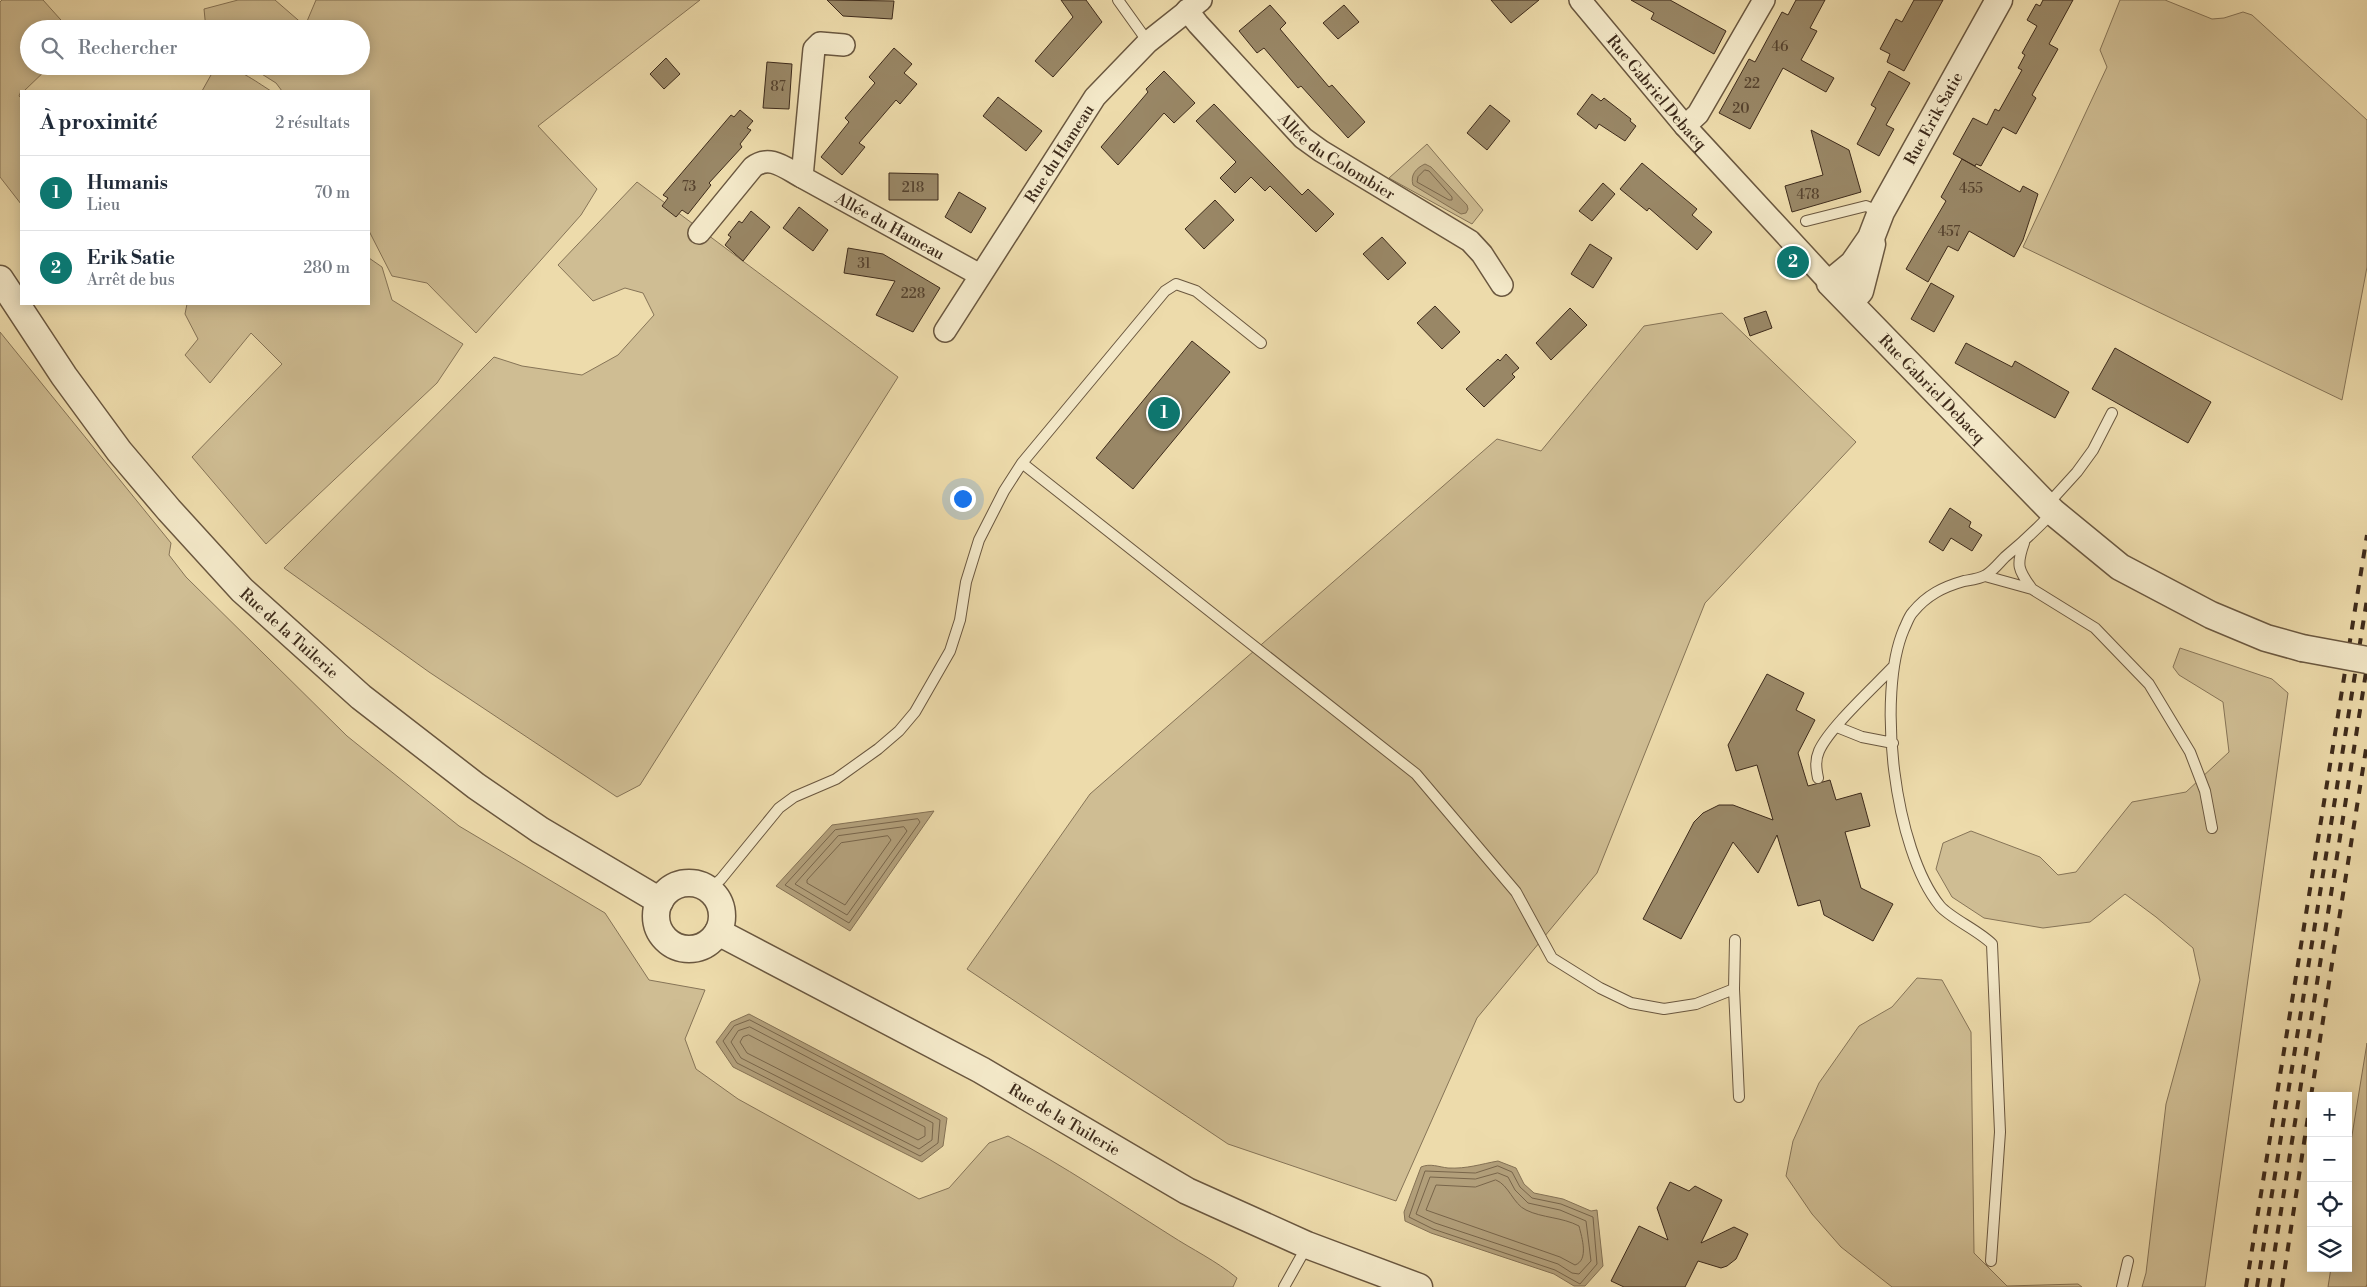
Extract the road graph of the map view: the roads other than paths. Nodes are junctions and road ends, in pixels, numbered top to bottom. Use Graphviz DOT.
graph roads {
  1 [pos="1118,0"];
  2 [pos="1580,0"];
  3 [pos="1764,0"];
  4 [pos="1999,0"];
  5 [pos="1194,5"];
  6 [pos="1148,42"];
  7 [pos="844,45"];
  8 [pos="1686,126"];
  9 [pos="802,177"];
  10 [pos="1881,212"];
  11 [pos="1806,221"];
  12 [pos="699,233"];
  13 [pos="1871,238"];
  14 [pos="980,275"];
  15 [pos="0,279"];
  16 [pos="1830,283"];
  17 [pos="1502,285"];
  18 [pos="1850,302"];
  19 [pos="945,331"];
  20 [pos="1261,343"];
  21 [pos="2112,413"];
  22 [pos="1022,463"];
  23 [pos="2050,509"];
  24 [pos="2024,540"];
  25 [pos="1985,576"];
  26 [pos="2032,589"];
  27 [pos="2367,660"];
  28 [pos="1893,667"];
  29 [pos="1837,727"];
  30 [pos="1893,743"];
  31 [pos="1818,778"];
  32 [pos="2212,828"];
  33 [pos="709,890"];
  34 [pos="660,901"];
  35 [pos="718,932"];
  36 [pos="1735,940"];
  37 [pos="1734,989"];
  38 [pos="1739,1097"];
  39 [pos="1307,1245"];
  40 [pos="1991,1261"];
  41 [pos="2128,1261"];
  42 [pos="1284,1287"];
  43 [pos="1419,1287"];
  44 [pos="2122,1287"];
  1 -- 6 [label="lane"];
  2 -- 8 [label="street, Rue Gabriel Debacq"];
  3 -- 8 [label="street"];
  4 -- 10 [label="street, Rue Erik Satie"];
  5 -- 6 [label="street, Rue du Hameau"];
  5 -- 17 [label="street, Allée du Colombier"];
  6 -- 14 [label="street, Rue du Hameau"];
  7 -- 9 [label="street"];
  8 -- 16 [label="street, Rue Gabriel Debacq"];
  9 -- 12 [label="street, Allée du Hameau"];
  9 -- 14 [label="street, Allée du Hameau"];
  10 -- 11 [label="lane"];
  10 -- 13 [label="street, Rue Erik Satie"];
  13 -- 16 [label="street, Rue Erik Satie"];
  13 -- 18 [label="street, Rue Erik Satie"];
  14 -- 19 [label="street, Rue du Hameau"];
  15 -- 34 [label="street, Rue de la Tuilerie"];
  16 -- 18 [label="street, Rue Gabriel Debacq"];
  18 -- 23 [label="street, Rue Gabriel Debacq"];
  20 -- 22 [label="lane"];
  21 -- 23 [label="lane"];
  22 -- 33 [label="lane"];
  22 -- 37 [label="lane"];
  23 -- 24 [label="lane"];
  23 -- 27 [label="street, Rue Gabriel Debacq, bridge"];
  24 -- 25 [label="lane"];
  24 -- 26 [label="lane"];
  25 -- 26 [label="lane"];
  25 -- 28 [label="lane"];
  26 -- 32 [label="lane"];
  28 -- 29 [label="lane"];
  28 -- 30 [label="lane"];
  29 -- 30 [label="lane"];
  29 -- 31 [label="lane"];
  30 -- 40 [label="lane"];
  33 -- 34 [label="street"];
  33 -- 35 [label="street"];
  34 -- 35 [label="street"];
  35 -- 39 [label="street, Rue de la Tuilerie"];
  36 -- 37 [label="lane"];
  37 -- 38 [label="lane"];
  39 -- 42 [label="lane"];
  39 -- 43 [label="street, Rue de la Tuilerie"];
  41 -- 44 [label="lane"];
}
